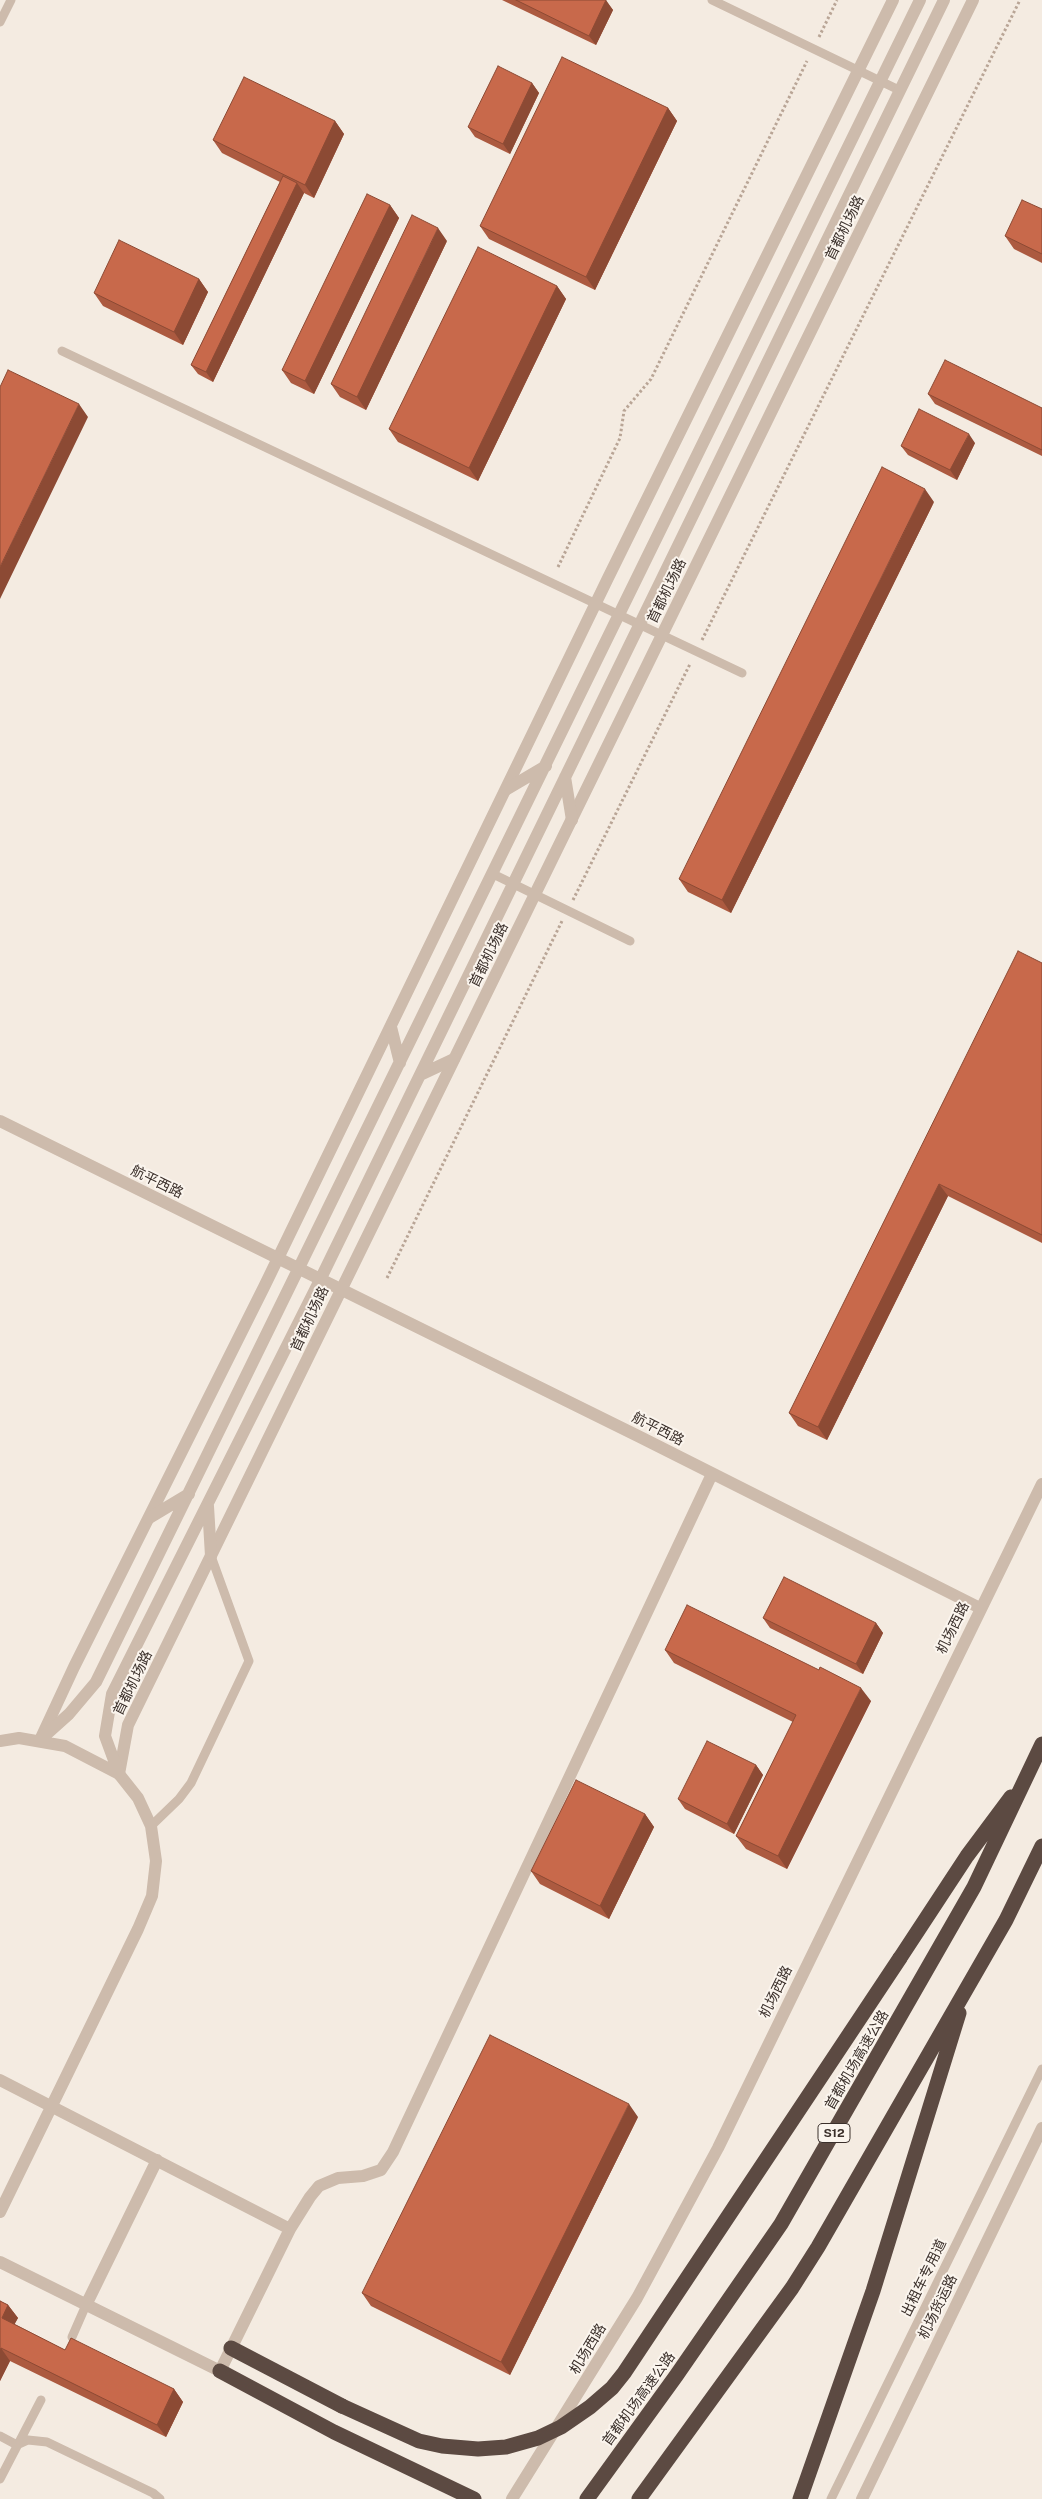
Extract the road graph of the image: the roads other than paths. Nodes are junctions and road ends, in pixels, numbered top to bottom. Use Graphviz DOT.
graph roads {
  1 [pos="11,0"];
  2 [pos="712,0"];
  3 [pos="893,0"];
  4 [pos="920,0"];
  5 [pos="944,0"];
  6 [pos="973,0"];
  7 [pos="0,22"];
  8 [pos="859,70"];
  9 [pos="881,81"];
  10 [pos="899,90"];
  11 [pos="62,351"];
  12 [pos="596,604"];
  13 [pos="620,616"];
  14 [pos="640,625"];
  15 [pos="662,636"];
  16 [pos="742,673"];
  17 [pos="546,766"];
  18 [pos="565,777"];
  19 [pos="507,789"];
  20 [pos="572,820"];
  21 [pos="493,874"];
  22 [pos="513,884"];
  23 [pos="535,895"];
  24 [pos="630,941"];
  25 [pos="391,1027"];
  26 [pos="454,1059"];
  27 [pos="400,1063"];
  28 [pos="420,1074"];
  29 [pos="0,1121"];
  30 [pos="278,1258"];
  31 [pos="300,1270"];
  32 [pos="320,1280"];
  33 [pos="341,1290"];
  34 [pos="712,1474"];
  35 [pos="1042,1484"];
  36 [pos="189,1494"];
  37 [pos="208,1505"];
  38 [pos="149,1518"];
  39 [pos="212,1556"];
  40 [pos="980,1608"];
  41 [pos="40,1740"];
  42 [pos="0,1742"];
  43 [pos="1042,1744"];
  44 [pos="1034,1760"];
  45 [pos="119,1774"];
  46 [pos="150,1826"];
  47 [pos="1042,1846"];
  48 [pos="964,1993"];
  49 [pos="1042,2069"];
  50 [pos="0,2080"];
  51 [pos="52,2106"];
  52 [pos="1042,2128"];
  53 [pos="157,2160"];
  54 [pos="0,2212"];
  55 [pos="290,2229"];
  56 [pos="0,2262"];
  57 [pos="86,2305"];
  58 [pos="72,2337"];
  59 [pos="231,2348"];
  60 [pos="220,2371"];
  61 [pos="41,2400"];
  62 [pos="0,2436"];
  63 [pos="17,2444"];
  64 [pos="0,2479"];
  65 [pos="160,2499"];
  66 [pos="474,2499"];
  67 [pos="512,2499"];
  68 [pos="587,2499"];
  69 [pos="640,2499"];
  70 [pos="800,2499"];
  71 [pos="831,2499"];
  72 [pos="862,2499"];
  1 -- 7 [label="lane"];
  2 -- 8 [label="lane"];
  3 -- 8 [label="street"];
  4 -- 9 [label="street"];
  5 -- 10 [label="street, 首都机场路"];
  6 -- 15 [label="street, 首都机场路"];
  8 -- 9 [label="lane"];
  8 -- 12 [label="street"];
  9 -- 10 [label="lane"];
  9 -- 13 [label="street"];
  10 -- 14 [label="street, 首都机场路"];
  11 -- 12 [label="lane"];
  12 -- 13 [label="lane"];
  12 -- 19 [label="street"];
  13 -- 14 [label="lane"];
  13 -- 17 [label="street"];
  14 -- 15 [label="lane"];
  14 -- 18 [label="street, 首都机场路"];
  15 -- 16 [label="lane"];
  15 -- 20 [label="street, 首都机场路"];
  17 -- 19 [label="street"];
  17 -- 21 [label="street"];
  18 -- 20 [label="street"];
  18 -- 22 [label="street, 首都机场路"];
  19 -- 25 [label="street"];
  20 -- 23 [label="street, 首都机场路"];
  21 -- 22 [label="lane"];
  21 -- 27 [label="street"];
  22 -- 23 [label="lane"];
  22 -- 28 [label="street, 首都机场路"];
  23 -- 24 [label="lane"];
  23 -- 26 [label="street, 首都机场路"];
  25 -- 27 [label="street"];
  25 -- 30 [label="street"];
  26 -- 28 [label="street"];
  26 -- 33 [label="street, 首都机场路"];
  27 -- 31 [label="street"];
  28 -- 32 [label="street, 首都机场路"];
  29 -- 30 [label="street, 航平西路"];
  30 -- 31 [label="street, 航平西路"];
  30 -- 38 [label="street"];
  31 -- 32 [label="street, 航平西路"];
  31 -- 36 [label="street"];
  32 -- 33 [label="street, 航平西路"];
  32 -- 37 [label="street, 首都机场路"];
  33 -- 34 [label="street, 航平西路"];
  33 -- 39 [label="street, 首都机场路"];
  34 -- 40 [label="street, 航平西路"];
  34 -- 55 [label="street"];
  35 -- 40 [label="street, 机场西路"];
  36 -- 38 [label="street"];
  36 -- 41 [label="street"];
  37 -- 39 [label="street"];
  37 -- 45 [label="street, 首都机场路"];
  38 -- 41 [label="street"];
  39 -- 45 [label="street, 首都机场路"];
  39 -- 46 [label="lane"];
  40 -- 67 [label="street, 机场西路"];
  41 -- 42 [label="street"];
  41 -- 45 [label="street"];
  43 -- 44 [label="highway, 首都机场高速公路 / S12"];
  44 -- 59 [label="highway, bridge"];
  44 -- 68 [label="highway, 首都机场高速公路 / S12"];
  45 -- 46 [label="street"];
  46 -- 51 [label="street"];
  47 -- 48 [label="highway"];
  48 -- 69 [label="highway"];
  48 -- 70 [label="highway"];
  49 -- 71 [label="lane, 出租车专用道"];
  50 -- 51 [label="street"];
  51 -- 53 [label="street"];
  51 -- 54 [label="street"];
  52 -- 72 [label="street, 机场货运路"];
  53 -- 55 [label="street"];
  53 -- 57 [label="street"];
  55 -- 59 [label="street"];
  56 -- 57 [label="street"];
  57 -- 58 [label="lane"];
  57 -- 60 [label="street"];
  59 -- 60 [label="street"];
  60 -- 66 [label="highway"];
  61 -- 63 [label="lane"];
  62 -- 63 [label="lane"];
  63 -- 64 [label="lane"];
  63 -- 65 [label="lane"];
}
